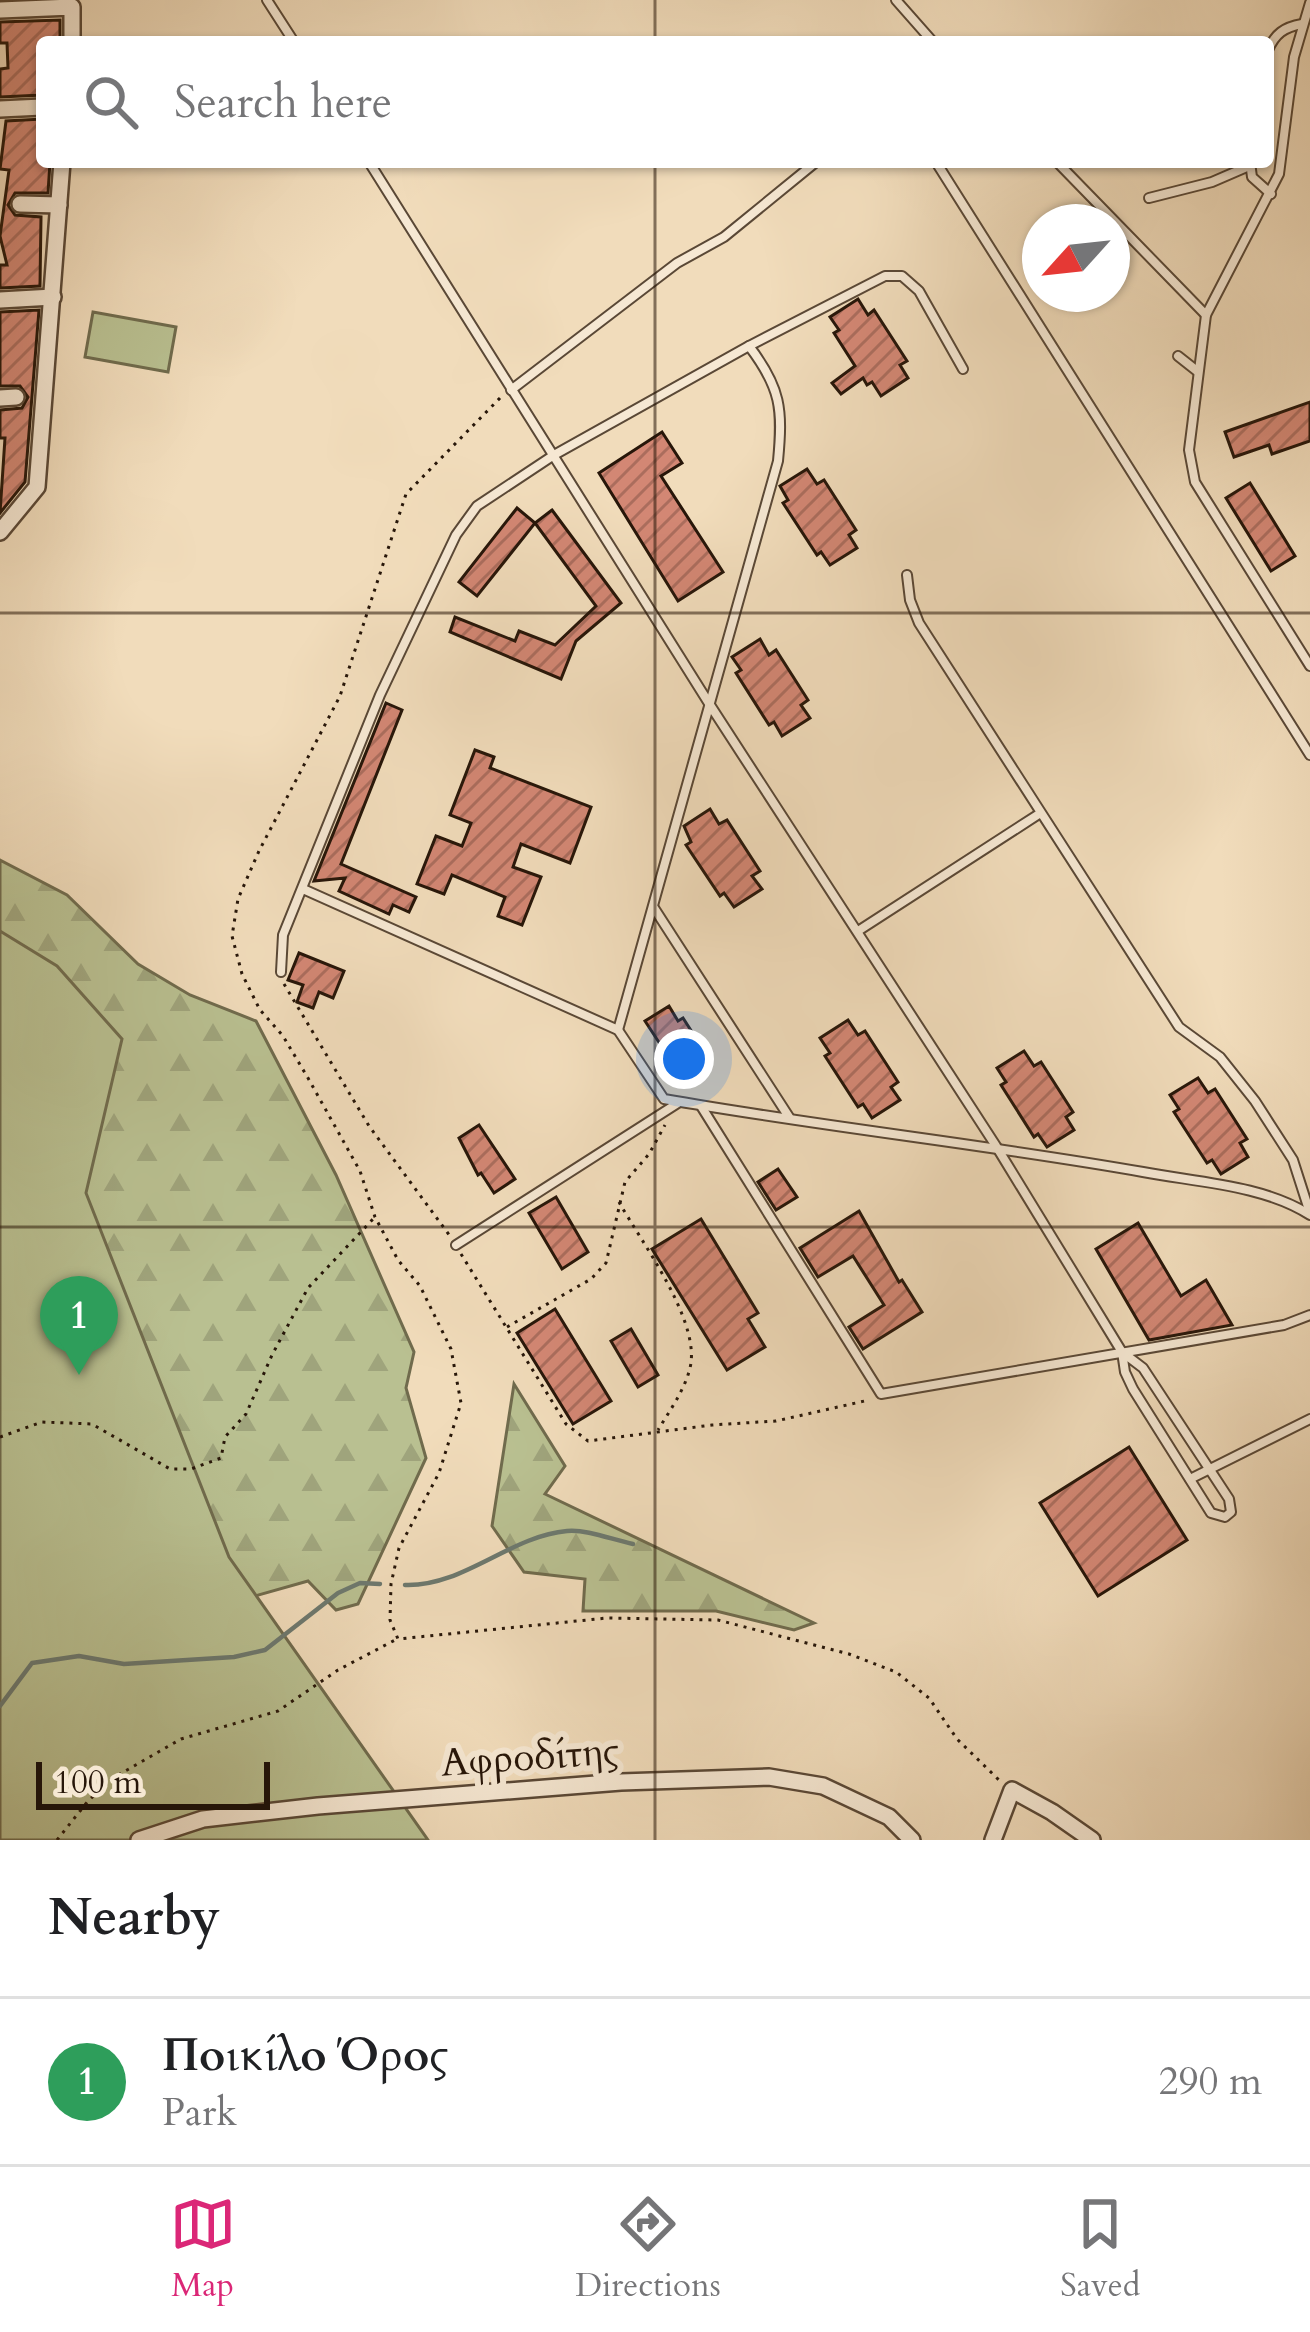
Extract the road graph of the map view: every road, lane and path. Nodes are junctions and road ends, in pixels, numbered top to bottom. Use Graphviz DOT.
graph roads {
  1 [pos="267,0"];
  2 [pos="896,0"];
  3 [pos="1310,3"];
  4 [pos="0,10"];
  5 [pos="1302,24"];
  6 [pos="71,36"];
  7 [pos="290,36"];
  8 [pos="927,36"];
  9 [pos="1274,39"];
  10 [pos="36,106"];
  11 [pos="0,109"];
  12 [pos="62,168"];
  13 [pos="373,168"];
  14 [pos="809,168"];
  15 [pos="940,168"];
  16 [pos="1063,168"];
  17 [pos="1241,168"];
  18 [pos="1250,168"];
  19 [pos="1271,194"];
  20 [pos="1149,198"];
  21 [pos="20,204"];
  22 [pos="59,205"];
  23 [pos="52,297"];
  24 [pos="0,300"];
  25 [pos="1206,315"];
  26 [pos="749,346"];
  27 [pos="1178,356"];
  28 [pos="963,369"];
  29 [pos="1197,371"];
  30 [pos="511,390"];
  31 [pos="554,455"];
  32 [pos="0,532"];
  33 [pos="907,575"];
  34 [pos="1310,666"];
  35 [pos="710,706"];
  36 [pos="1310,755"];
  37 [pos="1039,814"];
  38 [pos="302,890"];
  39 [pos="653,906"];
  40 [pos="858,931"];
  41 [pos="281,972"];
  42 [pos="618,1030"];
  43 [pos="679,1102"];
  44 [pos="700,1105"];
  45 [pos="667,1112"];
  46 [pos="790,1118"];
  47 [pos="996,1146"];
  48 [pos="618,1201"];
  49 [pos="1310,1215"];
  50 [pos="456,1245"];
  51 [pos="1310,1316"];
  52 [pos="505,1329"];
  53 [pos="1122,1352"];
  54 [pos="881,1394"];
  55 [pos="1310,1419"];
  56 [pos="657,1432"];
  57 [pos="0,1437"];
  58 [pos="1209,1469"];
  59 [pos="1190,1479"];
  60 [pos="398,1639"];
  61 [pos="1012,1790"];
  62 [pos="57,1840"];
  63 [pos="139,1840"];
  64 [pos="912,1840"];
  65 [pos="993,1840"];
  66 [pos="1092,1840"];
  1 -- 7 [label="lane"];
  2 -- 8 [label="lane"];
  3 -- 5 [label="lane"];
  4 -- 6 [label="street"];
  5 -- 9 [label="lane"];
  5 -- 19 [label="lane"];
  10 -- 11 [label="street"];
  12 -- 22 [label="street"];
  13 -- 30 [label="lane"];
  14 -- 30 [label="lane"];
  15 -- 36 [label="lane"];
  16 -- 25 [label="lane"];
  17 -- 20 [label="lane"];
  18 -- 19 [label="lane"];
  19 -- 25 [label="lane"];
  21 -- 22 [label="street"];
  22 -- 23 [label="street"];
  23 -- 24 [label="street"];
  23 -- 32 [label="street"];
  25 -- 29 [label="lane"];
  26 -- 28 [label="lane"];
  26 -- 31 [label="lane"];
  26 -- 35 [label="lane"];
  27 -- 29 [label="lane"];
  29 -- 34 [label="lane"];
  30 -- 31 [label="lane"];
  31 -- 35 [label="lane"];
  31 -- 38 [label="lane"];
  33 -- 37 [label="lane"];
  35 -- 39 [label="lane"];
  35 -- 40 [label="lane"];
  37 -- 40 [label="lane"];
  37 -- 49 [label="lane"];
  38 -- 41 [label="lane"];
  38 -- 42 [label="lane"];
  39 -- 42 [label="lane"];
  39 -- 46 [label="lane"];
  40 -- 47 [label="lane"];
  41 -- 50 [label="path"];
  42 -- 43 [label="lane"];
  43 -- 44 [label="lane"];
  43 -- 45 [label="lane"];
  44 -- 46 [label="lane"];
  44 -- 54 [label="lane"];
  45 -- 48 [label="path"];
  45 -- 50 [label="lane"];
  46 -- 47 [label="lane"];
  47 -- 49 [label="lane"];
  47 -- 53 [label="lane"];
  48 -- 52 [label="path"];
  48 -- 56 [label="path"];
  50 -- 52 [label="path"];
  51 -- 53 [label="lane"];
  52 -- 56 [label="path"];
  53 -- 54 [label="lane"];
  53 -- 58 [label="lane"];
  53 -- 59 [label="lane"];
  54 -- 56 [label="path"];
  55 -- 58 [label="lane"];
  57 -- 60 [label="path"];
  58 -- 59 [label="lane"];
  58 -- 59 [label="lane"];
  60 -- 61 [label="path"];
  60 -- 62 [label="path"];
  61 -- 65 [label="street"];
  61 -- 66 [label="street"];
  63 -- 64 [label="street, Αφροδίτης"];
}
